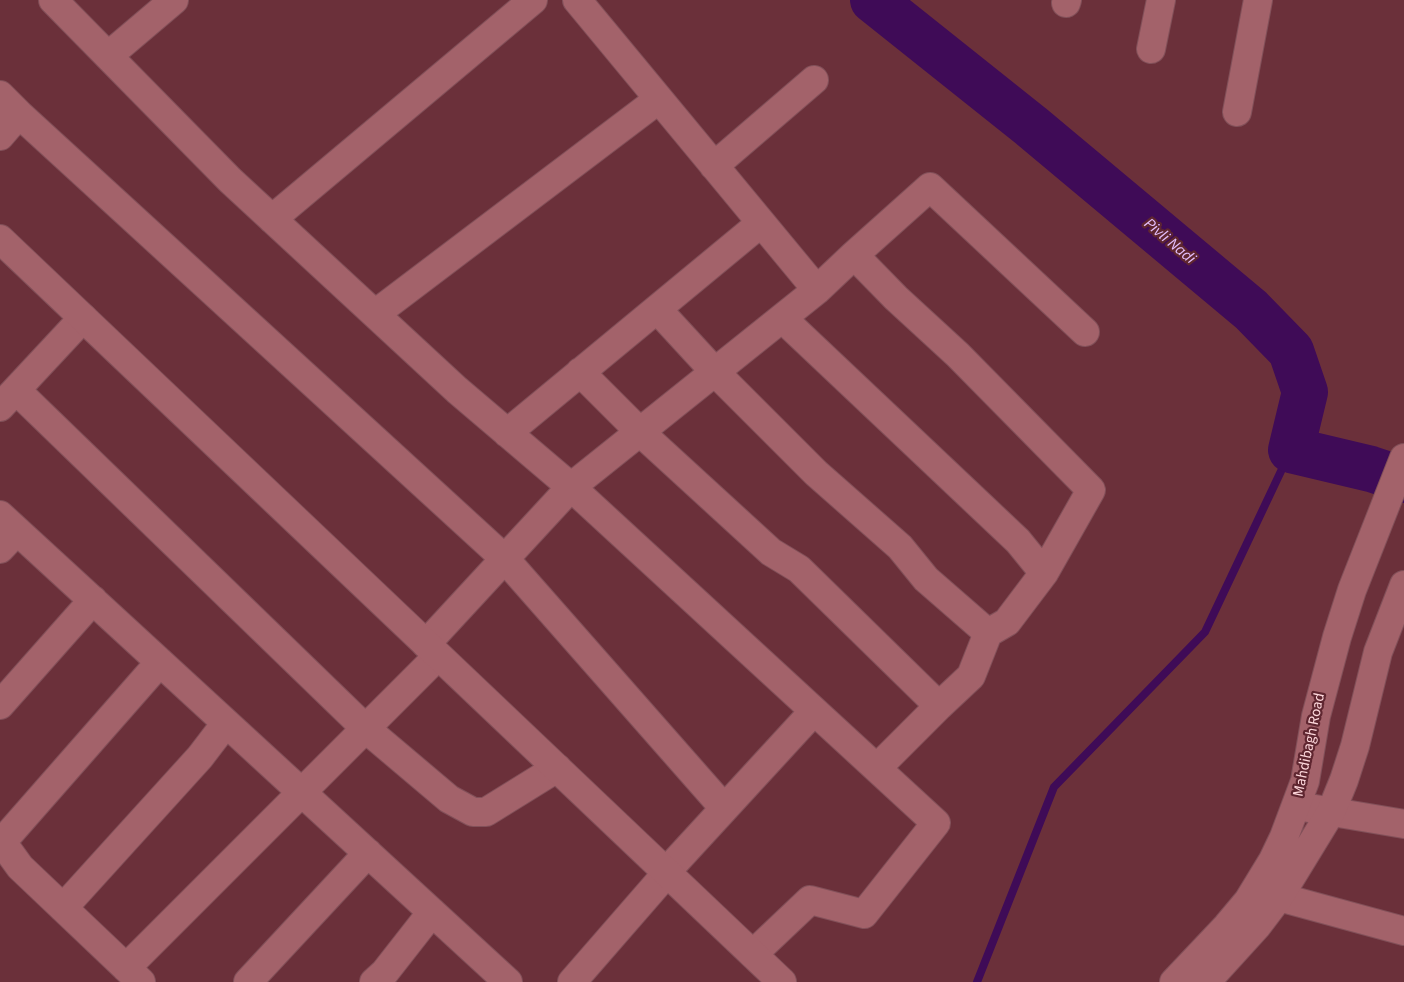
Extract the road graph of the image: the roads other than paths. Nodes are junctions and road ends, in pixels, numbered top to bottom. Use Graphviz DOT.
graph roads {
  1 [pos="53,0"];
  2 [pos="174,0"];
  3 [pos="533,0"];
  4 [pos="577,0"];
  5 [pos="1161,0"];
  6 [pos="1258,0"];
  7 [pos="1150,49"];
  8 [pos="108,56"];
  9 [pos="814,80"];
  10 [pos="659,99"];
  11 [pos="9,104"];
  12 [pos="1237,112"];
  13 [pos="0,136"];
  14 [pos="714,166"];
  15 [pos="272,218"];
  16 [pos="761,223"];
  17 [pos="0,240"];
  18 [pos="854,255"];
  19 [pos="817,290"];
  20 [pos="657,308"];
  21 [pos="375,314"];
  22 [pos="83,318"];
  23 [pos="782,318"];
  24 [pos="1084,332"];
  25 [pos="580,372"];
  26 [pos="715,372"];
  27 [pos="8,398"];
  28 [pos="640,432"];
  29 [pos="507,433"];
  30 [pos="1404,458"];
  31 [pos="571,487"];
  32 [pos="6,531"];
  33 [pos="505,559"];
  34 [pos="1044,573"];
  35 [pos="1400,594"];
  36 [pos="93,600"];
  37 [pos="988,633"];
  38 [pos="432,650"];
  39 [pos="160,662"];
  40 [pos="0,705"];
  41 [pos="939,706"];
  42 [pos="814,711"];
  43 [pos="226,723"];
  44 [pos="365,728"];
  45 [pos="557,768"];
  46 [pos="877,768"];
  47 [pos="301,792"];
  48 [pos="1296,806"];
  49 [pos="724,808"];
  50 [pos="1330,812"];
  51 [pos="1404,824"];
  52 [pos="1,841"];
  53 [pos="368,853"];
  54 [pos="666,872"];
  55 [pos="1269,891"];
  56 [pos="63,908"];
  57 [pos="432,912"];
  58 [pos="1404,931"];
  59 [pos="753,954"];
  60 [pos="133,975"];
  61 [pos="505,981"];
  62 [pos="248,982"];
  63 [pos="374,982"];
  64 [pos="572,982"];
  65 [pos="782,982"];
  66 [pos="1174,982"];
  67 [pos="1206,982"];
  1 -- 8 [label="street"];
  2 -- 8 [label="street"];
  3 -- 15 [label="street"];
  4 -- 10 [label="street"];
  5 -- 7 [label="street"];
  6 -- 12 [label="street"];
  8 -- 15 [label="street"];
  9 -- 14 [label="street"];
  10 -- 14 [label="street"];
  10 -- 21 [label="street"];
  11 -- 13 [label="street"];
  11 -- 33 [label="street"];
  14 -- 16 [label="street"];
  15 -- 21 [label="street"];
  16 -- 19 [label="street"];
  16 -- 20 [label="street"];
  17 -- 22 [label="street"];
  18 -- 19 [label="street"];
  18 -- 24 [label="street"];
  18 -- 34 [label="street"];
  19 -- 23 [label="street"];
  20 -- 25 [label="street"];
  20 -- 26 [label="street"];
  21 -- 29 [label="street"];
  22 -- 27 [label="street"];
  22 -- 38 [label="street"];
  23 -- 26 [label="street"];
  23 -- 34 [label="street"];
  25 -- 28 [label="street"];
  25 -- 29 [label="street"];
  26 -- 28 [label="street"];
  26 -- 37 [label="street"];
  27 -- 44 [label="street"];
  28 -- 31 [label="street"];
  28 -- 41 [label="street"];
  29 -- 31 [label="street"];
  30 -- 48 [label="street, Mahdibagh Road"];
  31 -- 33 [label="street"];
  31 -- 42 [label="street"];
  32 -- 36 [label="street"];
  33 -- 38 [label="street"];
  33 -- 49 [label="street"];
  34 -- 37 [label="street"];
  35 -- 50 [label="street, Mahdibagh Road"];
  36 -- 39 [label="street"];
  36 -- 40 [label="street"];
  37 -- 41 [label="street"];
  38 -- 44 [label="street"];
  38 -- 45 [label="street"];
  39 -- 43 [label="street"];
  39 -- 52 [label="street"];
  41 -- 46 [label="street"];
  42 -- 46 [label="street"];
  42 -- 49 [label="street"];
  43 -- 47 [label="street"];
  43 -- 56 [label="street"];
  44 -- 45 [label="street"];
  44 -- 47 [label="street"];
  45 -- 54 [label="street"];
  46 -- 59 [label="street"];
  47 -- 53 [label="street"];
  47 -- 60 [label="street"];
  48 -- 50 [label="street"];
  48 -- 55 [label="street, Mahdibagh Road"];
  49 -- 54 [label="street"];
  50 -- 51 [label="street"];
  50 -- 55 [label="street, Mahdibagh Road"];
  52 -- 56 [label="street"];
  53 -- 57 [label="street"];
  53 -- 62 [label="street"];
  54 -- 59 [label="street"];
  54 -- 64 [label="street"];
  55 -- 58 [label="street"];
  55 -- 66 [label="street, Mahdibagh Road"];
  55 -- 67 [label="street, Mahdibagh Road"];
  56 -- 60 [label="street"];
  57 -- 61 [label="street"];
  57 -- 63 [label="street"];
  59 -- 65 [label="street"];
}
